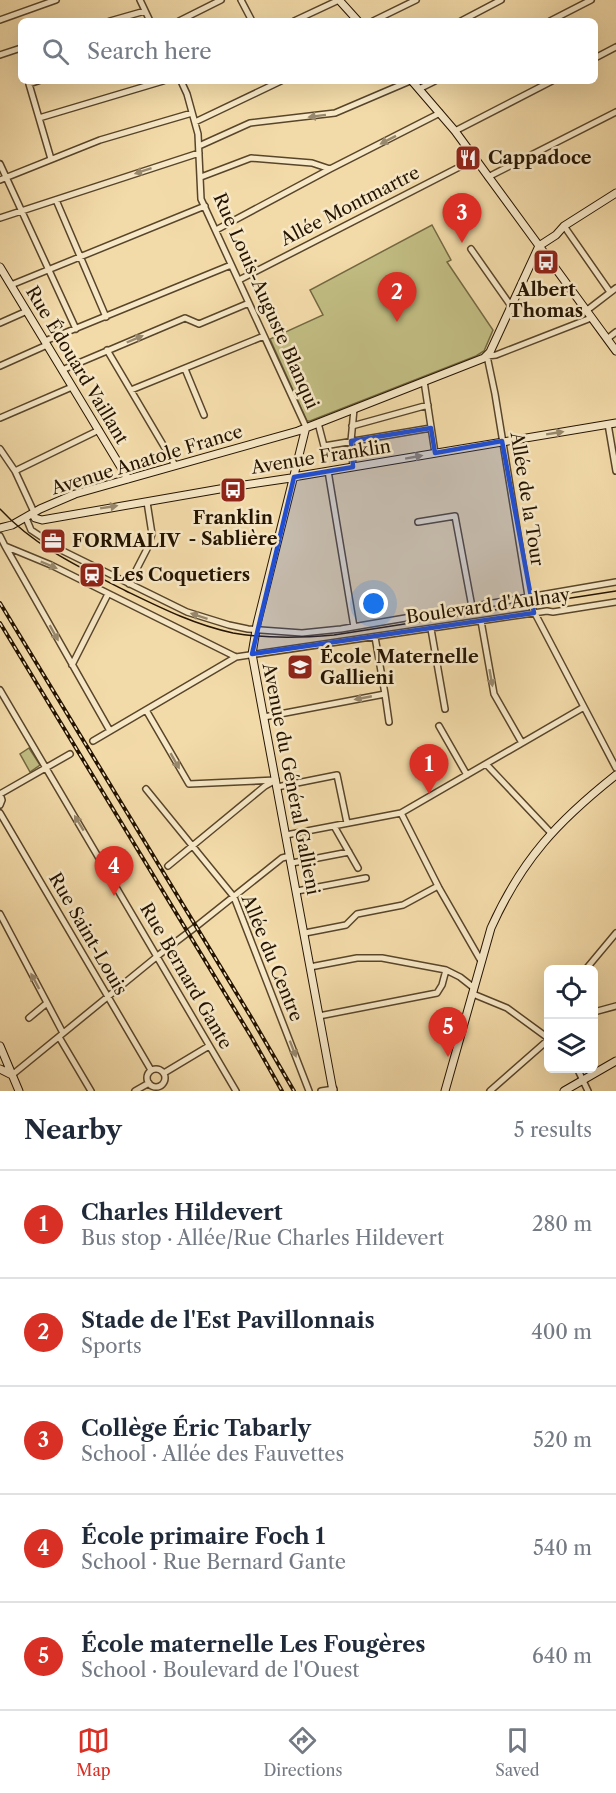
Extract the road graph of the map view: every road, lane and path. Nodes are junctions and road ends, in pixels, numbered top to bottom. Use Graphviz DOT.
graph roads {
  1 [pos="56,0"];
  2 [pos="140,0"];
  3 [pos="221,0"];
  4 [pos="241,0"];
  5 [pos="339,0"];
  6 [pos="416,0"];
  7 [pos="501,0"];
  8 [pos="591,0"];
  9 [pos="145,10"];
  10 [pos="120,18"];
  11 [pos="149,18"];
  12 [pos="185,18"];
  13 [pos="250,18"];
  14 [pos="300,18"];
  15 [pos="355,18"];
  16 [pos="379,18"];
  17 [pos="467,18"];
  18 [pos="556,18"];
  19 [pos="0,20"];
  20 [pos="616,47"];
  21 [pos="18,49"];
  22 [pos="0,55"];
  23 [pos="598,56"];
  24 [pos="29,84"];
  25 [pos="154,84"];
  26 [pos="182,84"];
  27 [pos="275,84"];
  28 [pos="404,84"];
  29 [pos="414,84"];
  30 [pos="429,84"];
  31 [pos="546,84"];
  32 [pos="419,89"];
  33 [pos="616,112"];
  34 [pos="192,113"];
  35 [pos="440,113"];
  36 [pos="39,118"];
  37 [pos="195,122"];
  38 [pos="455,131"];
  39 [pos="199,149"];
  40 [pos="473,156"];
  41 [pos="51,159"];
  42 [pos="0,164"];
  43 [pos="330,169"];
  44 [pos="201,177"];
  45 [pos="488,177"];
  46 [pos="3,178"];
  47 [pos="616,193"];
  48 [pos="56,200"];
  49 [pos="205,206"];
  50 [pos="22,211"];
  51 [pos="0,218"];
  52 [pos="564,226"];
  53 [pos="216,230"];
  54 [pos="539,246"];
  55 [pos="471,249"];
  56 [pos="80,257"];
  57 [pos="231,265"];
  58 [pos="0,267"];
  59 [pos="49,270"];
  60 [pos="239,280"];
  61 [pos="11,285"];
  62 [pos="616,288"];
  63 [pos="610,292"];
  64 [pos="249,303"];
  65 [pos="511,306"];
  66 [pos="586,310"];
  67 [pos="27,311"];
  68 [pos="106,317"];
  69 [pos="591,318"];
  70 [pos="0,323"];
  71 [pos="76,329"];
  72 [pos="616,332"];
  73 [pos="264,336"];
  74 [pos="607,339"];
  75 [pos="46,343"];
  76 [pos="107,350"];
  77 [pos="616,351"];
  78 [pos="487,356"];
  79 [pos="0,366"];
  80 [pos="185,369"];
  81 [pos="62,370"];
  82 [pos="424,381"];
  83 [pos="72,387"];
  84 [pos="131,390"];
  85 [pos="428,405"];
  86 [pos="354,409"];
  87 [pos="204,415"];
  88 [pos="0,418"];
  89 [pos="318,423"];
  90 [pos="612,423"];
  91 [pos="352,426"];
  92 [pos="306,427"];
  93 [pos="431,428"];
  94 [pos="99,430"];
  95 [pos="351,441"];
  96 [pos="502,441"];
  97 [pos="0,449"];
  98 [pos="435,453"];
  99 [pos="175,465"];
  100 [pos="353,467"];
  101 [pos="15,471"];
  102 [pos="328,471"];
  103 [pos="616,471"];
  104 [pos="294,477"];
  105 [pos="128,479"];
  106 [pos="147,502"];
  107 [pos="30,516"];
  108 [pos="417,522"];
  109 [pos="0,528"];
  110 [pos="0,536"];
  111 [pos="5,546"];
  112 [pos="616,582"];
  113 [pos="129,584"];
  114 [pos="108,594"];
  115 [pos="528,598"];
  116 [pos="616,602"];
  117 [pos="472,608"];
  118 [pos="534,613"];
  119 [pos="481,621"];
  120 [pos="354,627"];
  121 [pos="431,629"];
  122 [pos="256,630"];
  123 [pos="375,637"];
  124 [pos="252,654"];
  125 [pos="236,657"];
  126 [pos="72,665"];
  127 [pos="0,690"];
  128 [pos="385,694"];
  129 [pos="584,707"];
  130 [pos="445,708"];
  131 [pos="146,710"];
  132 [pos="264,717"];
  133 [pos="389,722"];
  134 [pos="439,726"];
  135 [pos="110,731"];
  136 [pos="93,741"];
  137 [pos="522,743"];
  138 [pos="70,754"];
  139 [pos="486,764"];
  140 [pos="46,767"];
  141 [pos="616,768"];
  142 [pos="467,775"];
  143 [pos="616,775"];
  144 [pos="277,784"];
  145 [pos="146,789"];
  146 [pos="0,794"];
  147 [pos="0,805"];
  148 [pos="0,813"];
  149 [pos="401,813"];
  150 [pos="347,823"];
  151 [pos="334,826"];
  152 [pos="550,833"];
  153 [pos="286,835"];
  154 [pos="193,846"];
  155 [pos="349,852"];
  156 [pos="291,859"];
  157 [pos="168,866"];
  158 [pos="358,868"];
  159 [pos="366,878"];
  160 [pos="438,886"];
  161 [pos="297,891"];
  162 [pos="234,897"];
  163 [pos="0,914"];
  164 [pos="305,933"];
  165 [pos="616,933"];
  166 [pos="157,956"];
  167 [pos="481,962"];
  168 [pos="589,965"];
  169 [pos="311,967"];
  170 [pos="446,970"];
  171 [pos="473,991"];
  172 [pos="108,996"];
  173 [pos="47,1003"];
  174 [pos="616,1006"];
  175 [pos="598,1011"];
  176 [pos="320,1016"];
  177 [pos="29,1018"];
  178 [pos="61,1035"];
  179 [pos="544,1035"];
  180 [pos="544,1043"];
  181 [pos="209,1046"];
  182 [pos="0,1047"];
  183 [pos="616,1061"];
  184 [pos="8,1065"];
  185 [pos="0,1069"];
  186 [pos="151,1070"];
  187 [pos="164,1073"];
  188 [pos="580,1073"];
  189 [pos="12,1075"];
  190 [pos="583,1080"];
  191 [pos="149,1083"];
  192 [pos="162,1088"];
  193 [pos="334,1090"];
  194 [pos="19,1091"];
  195 [pos="91,1091"];
  196 [pos="135,1091"];
  197 [pos="236,1091"];
  198 [pos="309,1091"];
  199 [pos="321,1091"];
  200 [pos="445,1091"];
  201 [pos="490,1091"];
  202 [pos="564,1091"];
  203 [pos="588,1091"];
  1 -- 19 [label="street"];
  2 -- 9 [label="street"];
  3 -- 12 [label="street"];
  4 -- 13 [label="street"];
  5 -- 14 [label="street"];
  5 -- 15 [label="street"];
  6 -- 16 [label="street"];
  7 -- 17 [label="street"];
  8 -- 18 [label="street"];
  9 -- 10 [label="street"];
  9 -- 11 [label="street"];
  20 -- 23 [label="street"];
  21 -- 22 [label="street"];
  24 -- 36 [label="street"];
  25 -- 36 [label="street"];
  26 -- 34 [label="street, Rue Louis-Auguste Blanqui"];
  27 -- 37 [label="street"];
  28 -- 39 [label="street, one-way"];
  29 -- 32 [label="street"];
  30 -- 32 [label="street"];
  31 -- 38 [label="street"];
  32 -- 35 [label="street"];
  33 -- 45 [label="street"];
  34 -- 37 [label="street, Rue Louis-Auguste Blanqui"];
  34 -- 41 [label="street"];
  35 -- 38 [label="street"];
  35 -- 43 [label="street, one-way"];
  36 -- 41 [label="street"];
  37 -- 39 [label="street, Rue Louis-Auguste Blanqui"];
  38 -- 40 [label="street"];
  39 -- 44 [label="street, Rue Louis-Auguste Blanqui"];
  39 -- 48 [label="street, one-way"];
  40 -- 45 [label="street"];
  40 -- 60 [label="street, Allée Montmartre"];
  41 -- 46 [label="street"];
  42 -- 46 [label="street"];
  43 -- 44 [label="street"];
  43 -- 53 [label="street"];
  44 -- 49 [label="street, Rue Louis-Auguste Blanqui"];
  45 -- 54 [label="street"];
  46 -- 50 [label="street"];
  47 -- 52 [label="street"];
  48 -- 50 [label="street"];
  48 -- 56 [label="street"];
  49 -- 53 [label="street, Rue Louis-Auguste Blanqui"];
  49 -- 56 [label="street"];
  50 -- 51 [label="street"];
  50 -- 59 [label="street"];
  52 -- 54 [label="street"];
  52 -- 63 [label="street"];
  53 -- 57 [label="street, Rue Louis-Auguste Blanqui"];
  54 -- 65 [label="street"];
  54 -- 66 [label="street"];
  55 -- 65 [label="street"];
  56 -- 59 [label="street"];
  56 -- 68 [label="street"];
  57 -- 60 [label="street, Rue Louis-Auguste Blanqui"];
  57 -- 68 [label="street"];
  58 -- 61 [label="street, Rue Édouard Vaillant"];
  59 -- 61 [label="street"];
  59 -- 71 [label="street"];
  60 -- 64 [label="street, Rue Louis-Auguste Blanqui"];
  61 -- 67 [label="street, Rue Édouard Vaillant"];
  62 -- 63 [label="street"];
  63 -- 66 [label="street"];
  64 -- 73 [label="street, Rue Louis-Auguste Blanqui"];
  76 -- 64 [label="street, one-way"];
  65 -- 78 [label="street"];
  66 -- 69 [label="street"];
  67 -- 70 [label="street"];
  67 -- 75 [label="street, Rue Édouard Vaillant"];
  68 -- 71 [label="street"];
  69 -- 74 [label="street"];
  69 -- 78 [label="street"];
  71 -- 75 [label="street"];
  72 -- 74 [label="street"];
  73 -- 80 [label="street"];
  73 -- 92 [label="street, Rue Louis-Auguste Blanqui"];
  74 -- 77 [label="street"];
  75 -- 79 [label="street"];
  75 -- 81 [label="street, Rue Édouard Vaillant"];
  76 -- 81 [label="street"];
  76 -- 84 [label="street"];
  78 -- 82 [label="street, Avenue Anatole France"];
  78 -- 96 [label="street, Allée de la Tour"];
  80 -- 84 [label="street"];
  80 -- 87 [label="street"];
  81 -- 83 [label="street, Rue Édouard Vaillant"];
  82 -- 85 [label="street"];
  82 -- 86 [label="street, Avenue Anatole France"];
  83 -- 88 [label="street"];
  83 -- 94 [label="street, Rue Édouard Vaillant"];
  84 -- 99 [label="street"];
  85 -- 91 [label="street"];
  85 -- 93 [label="street"];
  86 -- 89 [label="street, Avenue Anatole France"];
  86 -- 91 [label="street"];
  89 -- 92 [label="street, Avenue Anatole France"];
  89 -- 95 [label="street"];
  96 -- 90 [label="street, Avenue Franklin, one-way"];
  90 -- 103 [label="street"];
  91 -- 95 [label="street"];
  92 -- 99 [label="street, Avenue Anatole France"];
  92 -- 104 [label="street, Avenue du Général Gallieni"];
  93 -- 95 [label="street"];
  93 -- 98 [label="street"];
  94 -- 101 [label="street"];
  94 -- 105 [label="street, Rue Édouard Vaillant"];
  95 -- 100 [label="street"];
  96 -- 98 [label="street, Avenue Franklin"];
  96 -- 115 [label="street, Allée de la Tour"];
  97 -- 101 [label="street"];
  100 -- 98 [label="street, Avenue Franklin, one-way"];
  99 -- 105 [label="street, Avenue Anatole France"];
  100 -- 102 [label="street, Avenue Franklin"];
  101 -- 107 [label="street"];
  102 -- 104 [label="street, Avenue Franklin"];
  102 -- 120 [label="street"];
  104 -- 106 [label="street, Avenue Franklin"];
  104 -- 122 [label="street, Avenue du Général Gallieni"];
  105 -- 107 [label="street, Avenue Anatole France"];
  107 -- 106 [label="street, Avenue Franklin, one-way"];
  106 -- 113 [label="street"];
  107 -- 109 [label="street, Avenue Anatole France"];
  107 -- 113 [label="street, Boulevard d'Aulnay"];
  108 -- 117 [label="street"];
  110 -- 111 [label="street"];
  111 -- 114 [label="street, one-way"];
  111 -- 126 [label="street, one-way"];
  112 -- 115 [label="street, Boulevard d'Aulnay"];
  122 -- 113 [label="street, Boulevard d'Aulnay, one-way"];
  114 -- 125 [label="street"];
  114 -- 126 [label="street"];
  115 -- 117 [label="street, Boulevard d'Aulnay"];
  115 -- 118 [label="street, Allée de la Tour"];
  116 -- 118 [label="street, Boulevard d'Aulnay"];
  117 -- 120 [label="street, Boulevard d'Aulnay"];
  118 -- 119 [label="street, Boulevard d'Aulnay"];
  118 -- 129 [label="street, Allée de la Tour"];
  119 -- 121 [label="street, Boulevard d'Aulnay"];
  119 -- 137 [label="street, one-way"];
  120 -- 122 [label="street, Boulevard d'Aulnay"];
  121 -- 123 [label="street, Boulevard d'Aulnay"];
  121 -- 130 [label="street"];
  122 -- 124 [label="street, Avenue du Général Gallieni"];
  123 -- 124 [label="street, Boulevard d'Aulnay"];
  123 -- 128 [label="street"];
  124 -- 125 [label="street, Boulevard d'Aulnay"];
  124 -- 132 [label="street, Avenue du Général Gallieni"];
  125 -- 131 [label="street, Boulevard d'Aulnay"];
  126 -- 135 [label="street"];
  127 -- 140 [label="street, Rue Bernard Gante"];
  128 -- 132 [label="street, one-way"];
  128 -- 133 [label="street"];
  129 -- 137 [label="street"];
  129 -- 141 [label="street, Allée de la Tour"];
  131 -- 135 [label="street, Boulevard d'Aulnay"];
  131 -- 144 [label="street, one-way"];
  132 -- 144 [label="street, Avenue du Général Gallieni"];
  134 -- 142 [label="street"];
  135 -- 136 [label="street, Boulevard d'Aulnay"];
  137 -- 139 [label="street"];
  138 -- 140 [label="street"];
  139 -- 142 [label="street"];
  139 -- 152 [label="street"];
  140 -- 146 [label="street"];
  166 -- 140 [label="street, Rue Bernard Gante, one-way"];
  142 -- 149 [label="street"];
  143 -- 152 [label="street"];
  144 -- 150 [label="street"];
  144 -- 153 [label="street, Avenue du Général Gallieni"];
  144 -- 154 [label="street"];
  145 -- 154 [label="street, Allée du Centre"];
  146 -- 147 [label="street"];
  148 -- 172 [label="street, Rue Saint-Louis"];
  149 -- 150 [label="street"];
  149 -- 160 [label="street"];
  150 -- 151 [label="street"];
  151 -- 153 [label="street"];
  151 -- 155 [label="street"];
  152 -- 167 [label="street"];
  153 -- 156 [label="street, Avenue du Général Gallieni"];
  154 -- 157 [label="street"];
  154 -- 162 [label="street, Allée du Centre"];
  155 -- 156 [label="street"];
  155 -- 158 [label="street"];
  156 -- 161 [label="street, Avenue du Général Gallieni"];
  156 -- 162 [label="street"];
  159 -- 161 [label="street"];
  160 -- 164 [label="street"];
  160 -- 167 [label="street"];
  161 -- 164 [label="street, Avenue du Général Gallieni"];
  162 -- 166 [label="street"];
  162 -- 198 [label="street, Allée du Centre, one-way"];
  173 -- 163 [label="street, one-way"];
  164 -- 169 [label="street, Avenue du Général Gallieni"];
  165 -- 168 [label="street"];
  166 -- 172 [label="street"];
  166 -- 181 [label="street, Rue Bernard Gante"];
  167 -- 171 [label="street"];
  169 -- 170 [label="street"];
  169 -- 176 [label="street, Avenue du Général Gallieni"];
  170 -- 171 [label="street"];
  170 -- 176 [label="street"];
  171 -- 179 [label="street"];
  171 -- 200 [label="street"];
  172 -- 178 [label="street"];
  172 -- 186 [label="street, Rue Saint-Louis"];
  173 -- 177 [label="street"];
  173 -- 178 [label="street"];
  174 -- 175 [label="street"];
  176 -- 193 [label="street, Avenue du Général Gallieni"];
  178 -- 189 [label="street"];
  178 -- 195 [label="street"];
  180 -- 201 [label="street"];
  181 -- 187 [label="street"];
  181 -- 197 [label="street, Rue Bernard Gante"];
  182 -- 184 [label="street"];
  183 -- 190 [label="street"];
  184 -- 185 [label="street"];
  184 -- 189 [label="street"];
  185 -- 189 [label="street"];
  186 -- 187 [label="street"];
  186 -- 191 [label="street"];
  187 -- 192 [label="street"];
  188 -- 190 [label="street"];
  189 -- 194 [label="street"];
  190 -- 202 [label="street"];
  190 -- 203 [label="street"];
  191 -- 192 [label="street"];
  191 -- 196 [label="street"];
  193 -- 199 [label="street"];
}
